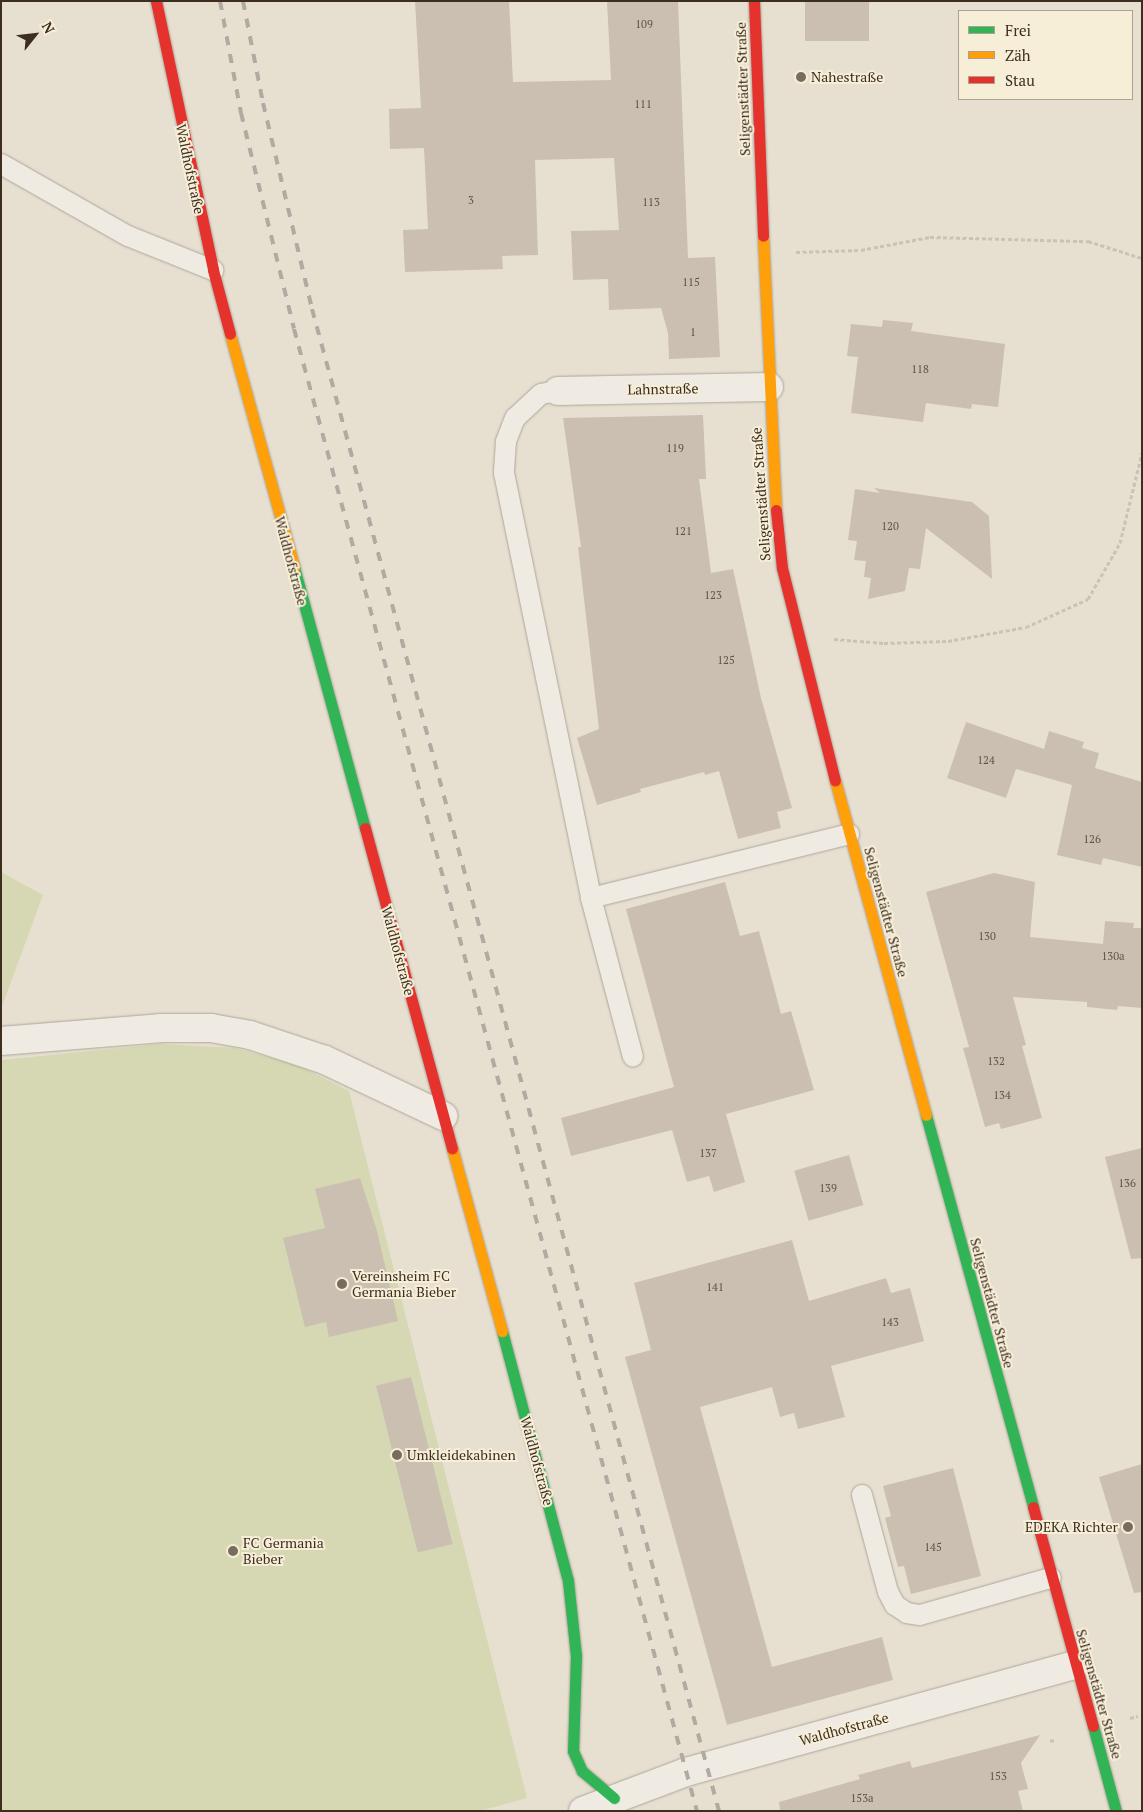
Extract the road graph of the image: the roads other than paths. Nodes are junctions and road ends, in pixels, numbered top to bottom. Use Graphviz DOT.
graph roads {
  1 [pos="156,1"];
  2 [pos="754,1"];
  3 [pos="1,164"];
  4 [pos="213,270"];
  5 [pos="768,387"];
  6 [pos="558,391"];
  7 [pos="849,834"];
  8 [pos="591,898"];
  9 [pos="1,1041"];
  10 [pos="633,1057"];
  11 [pos="443,1116"];
  12 [pos="862,1495"];
  13 [pos="1051,1578"];
  14 [pos="1075,1665"];
  15 [pos="614,1798"];
  16 [pos="583,1811"];
  17 [pos="1116,1811"];
  1 -- 4 [label="street, Waldhofstraße"];
  2 -- 5 [label="street, Seligenstädter Straße"];
  3 -- 4 [label="lane"];
  4 -- 11 [label="street, Waldhofstraße"];
  5 -- 6 [label="street, Lahnstraße"];
  5 -- 7 [label="street, Seligenstädter Straße"];
  6 -- 8 [label="lane"];
  7 -- 8 [label="lane"];
  7 -- 13 [label="street, Seligenstädter Straße"];
  8 -- 10 [label="lane"];
  9 -- 11 [label="street"];
  11 -- 15 [label="street, Waldhofstraße"];
  12 -- 13 [label="lane"];
  13 -- 14 [label="street, Seligenstädter Straße"];
  14 -- 15 [label="street, Waldhofstraße"];
  14 -- 17 [label="street, Seligenstädter Straße"];
  15 -- 16 [label="street, Waldhofstraße"];
}
